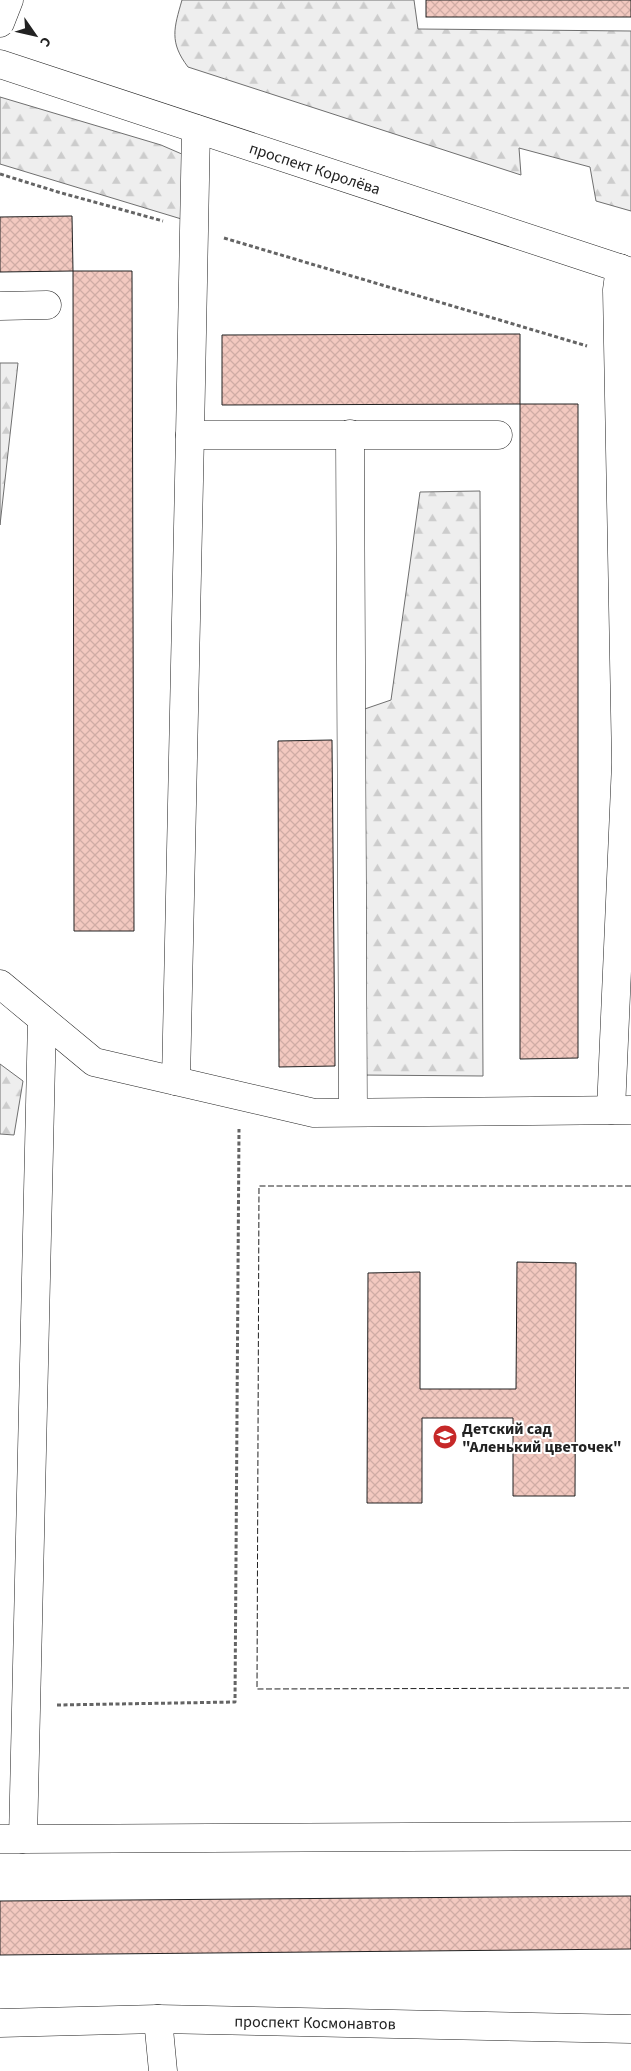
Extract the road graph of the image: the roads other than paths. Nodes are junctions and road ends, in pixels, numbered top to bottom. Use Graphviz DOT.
graph roads {
  1 [pos="9,0"];
  2 [pos="0,23"];
  3 [pos="0,64"];
  4 [pos="196,129"];
  5 [pos="626,270"];
  6 [pos="47,305"];
  7 [pos="0,306"];
  8 [pos="190,434"];
  9 [pos="350,434"];
  10 [pos="498,435"];
  11 [pos="629,763"];
  12 [pos="0,984"];
  13 [pos="42,1019"];
  14 [pos="176,1081"];
  15 [pos="621,1110"];
  16 [pos="353,1112"];
  17 [pos="631,1836"];
  18 [pos="12,1839"];
  19 [pos="158,2019"];
  20 [pos="0,2024"];
  21 [pos="631,2029"];
  22 [pos="163,2071"];
  1 -- 2 [label="main road"];
  3 -- 4 [label="main road, проспект Королёва"];
  4 -- 5 [label="main road, проспект Королёва"];
  4 -- 8 [label="main road"];
  5 -- 11 [label="main road"];
  6 -- 7 [label="main road"];
  8 -- 9 [label="main road"];
  8 -- 14 [label="main road"];
  9 -- 10 [label="main road"];
  9 -- 16 [label="main road"];
  11 -- 15 [label="main road"];
  12 -- 13 [label="main road"];
  13 -- 14 [label="main road"];
  13 -- 18 [label="main road"];
  14 -- 16 [label="main road"];
  15 -- 16 [label="main road"];
  17 -- 18 [label="main road"];
  19 -- 20 [label="main road, проспект Космонавтов"];
  19 -- 21 [label="main road, проспект Космонавтов"];
  19 -- 22 [label="main road"];
}
